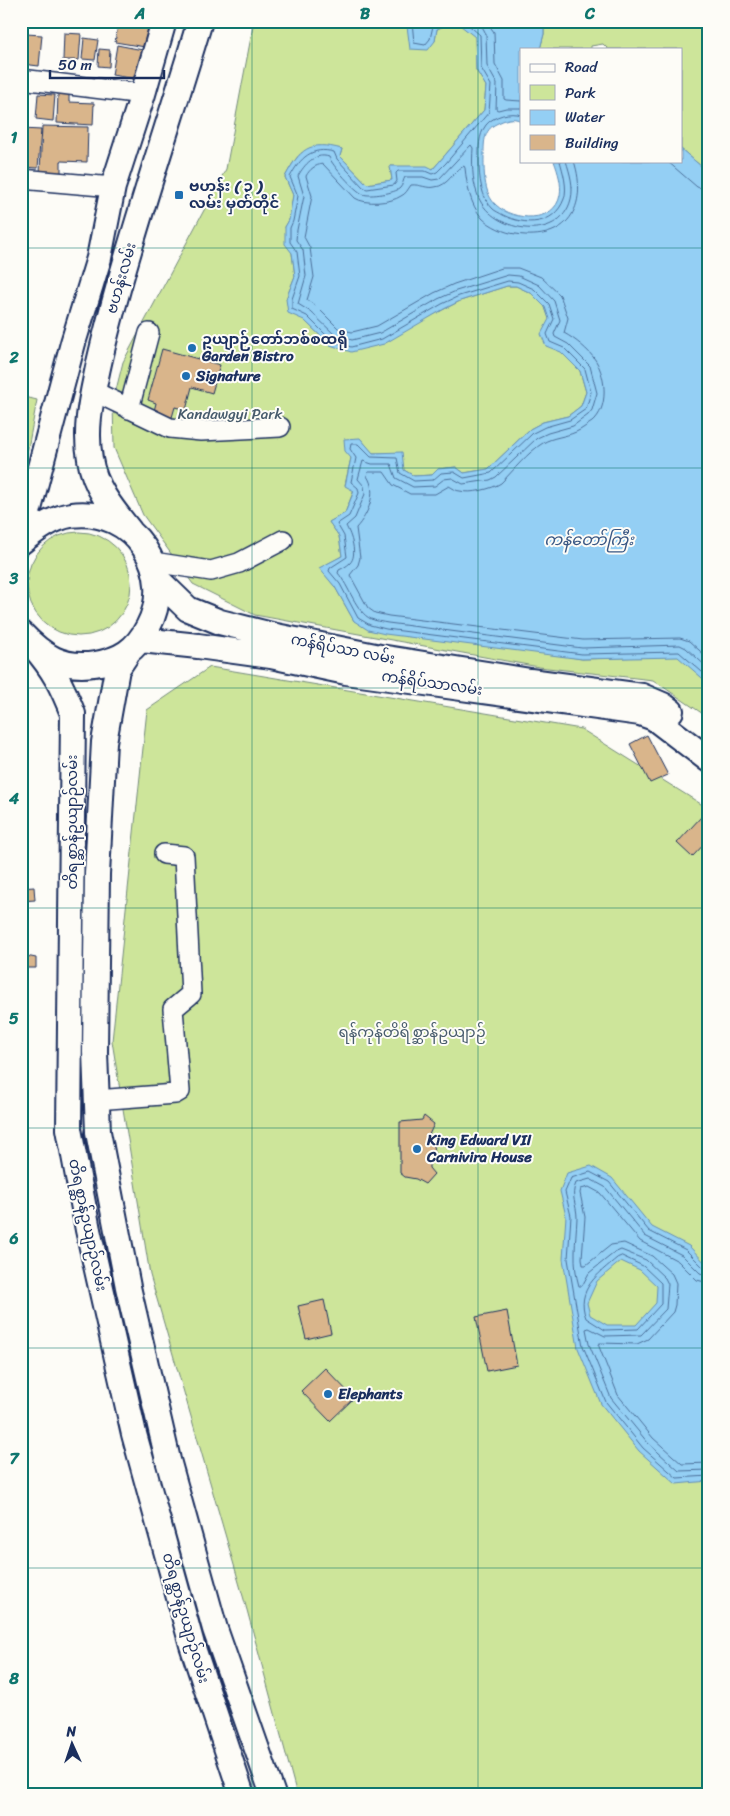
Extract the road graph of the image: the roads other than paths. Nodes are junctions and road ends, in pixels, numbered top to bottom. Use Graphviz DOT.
graph roads {
  1 [pos="164,21"];
  2 [pos="200,21"];
  3 [pos="21,79"];
  4 [pos="144,94"];
  5 [pos="21,178"];
  6 [pos="113,187"];
  7 [pos="149,333"];
  8 [pos="93,391"];
  9 [pos="129,409"];
  10 [pos="280,427"];
  11 [pos="21,529"];
  12 [pos="130,531"];
  13 [pos="283,540"];
  14 [pos="21,542"];
  15 [pos="155,571"];
  16 [pos="28,640"];
  17 [pos="134,647"];
  18 [pos="709,739"];
  19 [pos="709,760"];
  20 [pos="164,854"];
  21 [pos="96,1100"];
  22 [pos="242,1795"];
  23 [pos="273,1795"];
  1 -- 4 [label="main road, ဗဟန်းလမ်း"];
  2 -- 8 [label="main road, ဗဟန်းလမ်း"];
  3 -- 4 [label="street"];
  4 -- 6 [label="main road, ဗဟန်းလမ်း"];
  5 -- 6 [label="street"];
  6 -- 11 [label="main road, ဗဟန်းလမ်း"];
  7 -- 9 [label="street"];
  8 -- 9 [label="street"];
  8 -- 12 [label="main road, ဗဟန်းလမ်း"];
  9 -- 10 [label="street"];
  12 -- 14 [label="main road"];
  12 -- 15 [label="main road, ကန်ရိပ်သာ လမ်း"];
  13 -- 15 [label="street"];
  15 -- 17 [label="main road, တိရစ္ဆာန်ဥယျာဉ်လမ်း"];
  15 -- 18 [label="main road, ကန်ရိပ်သာ လမ်း"];
  16 -- 17 [label="main road"];
  16 -- 22 [label="main road, တိရစ္ဆာန်ဥယျာဉ်လမ်း"];
  17 -- 19 [label="main road, ကန်ရိပ်သာလမ်း"];
  17 -- 21 [label="main road, တိရစ္ဆာန်ဥယျာဉ်လမ်း"];
  20 -- 21 [label="street"];
  21 -- 23 [label="main road, တိရစ္ဆာန်ဥယျာဉ်လမ်း"];
}
